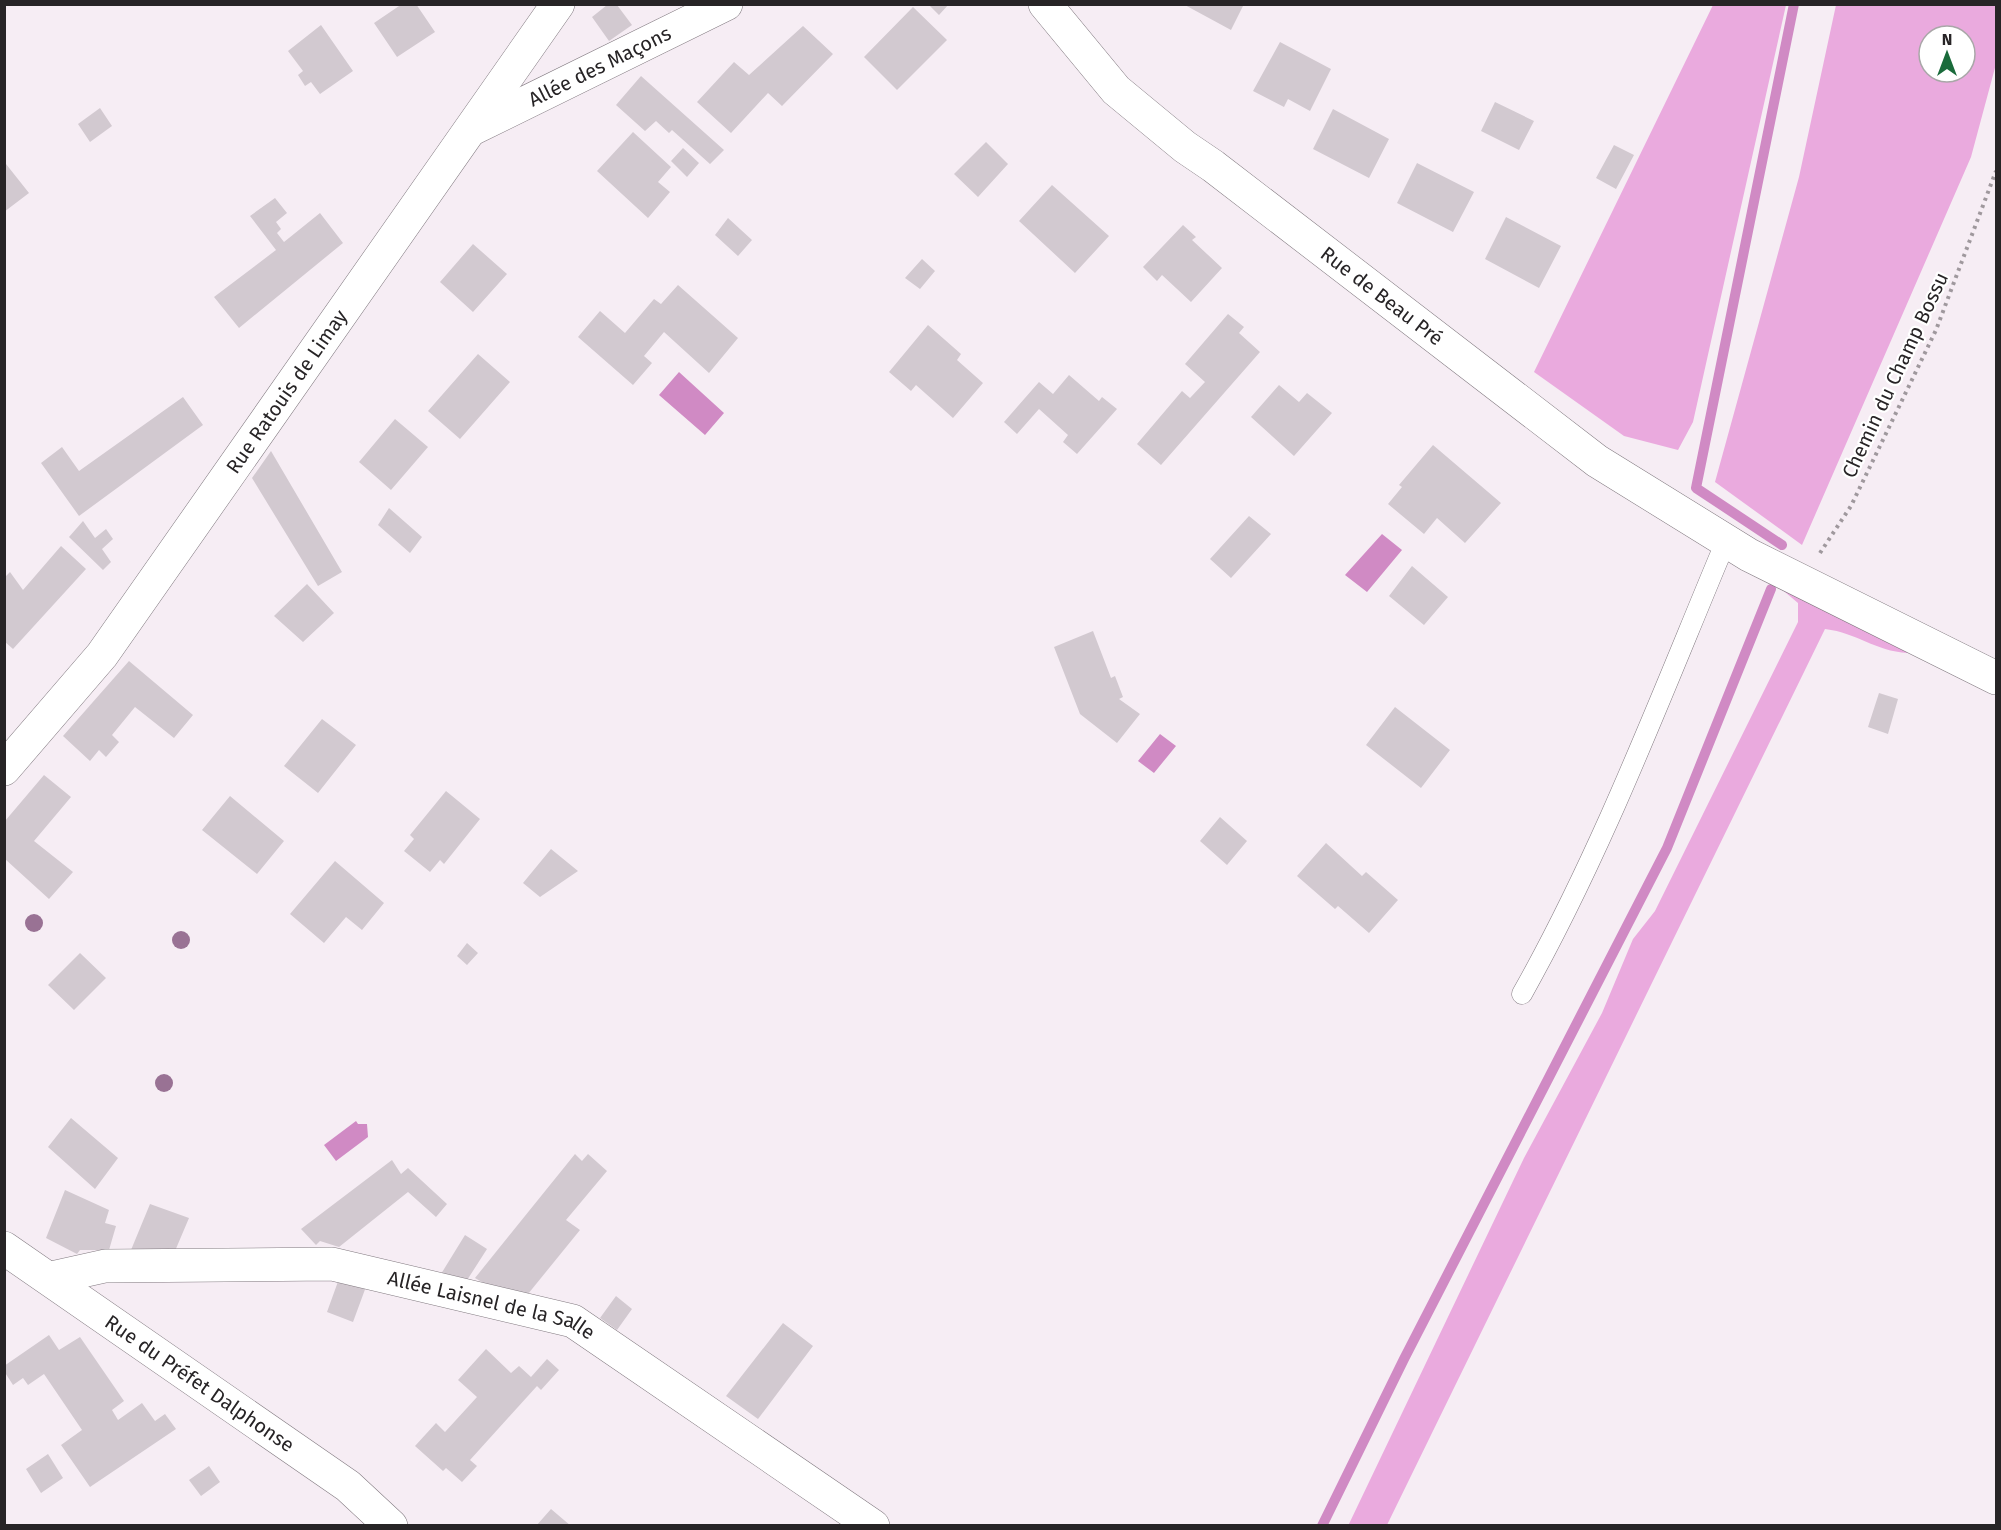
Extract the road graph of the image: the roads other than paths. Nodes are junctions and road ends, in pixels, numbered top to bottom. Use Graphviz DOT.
graph roads {
  1 [pos="558,4"];
  2 [pos="726,4"];
  3 [pos="1045,4"];
  4 [pos="473,129"];
  5 [pos="1738,548"];
  6 [pos="1996,678"];
  7 [pos="4,769"];
  8 [pos="1522,994"];
  9 [pos="4,1248"];
  10 [pos="51,1278"];
  11 [pos="391,1526"];
  12 [pos="873,1526"];
  1 -- 4 [label="street, Rue Ratouis de Limay"];
  2 -- 4 [label="street, Allée des Maçons"];
  3 -- 5 [label="street, Rue de Beau Pré"];
  4 -- 7 [label="street, Rue Ratouis de Limay"];
  5 -- 6 [label="street, Rue de Beau Pré"];
  5 -- 8 [label="lane"];
  9 -- 10 [label="street, Rue du Préfet Dalphonse"];
  10 -- 11 [label="street, Rue du Préfet Dalphonse"];
  10 -- 12 [label="street, Allée Laisnel de la Salle"];
}
